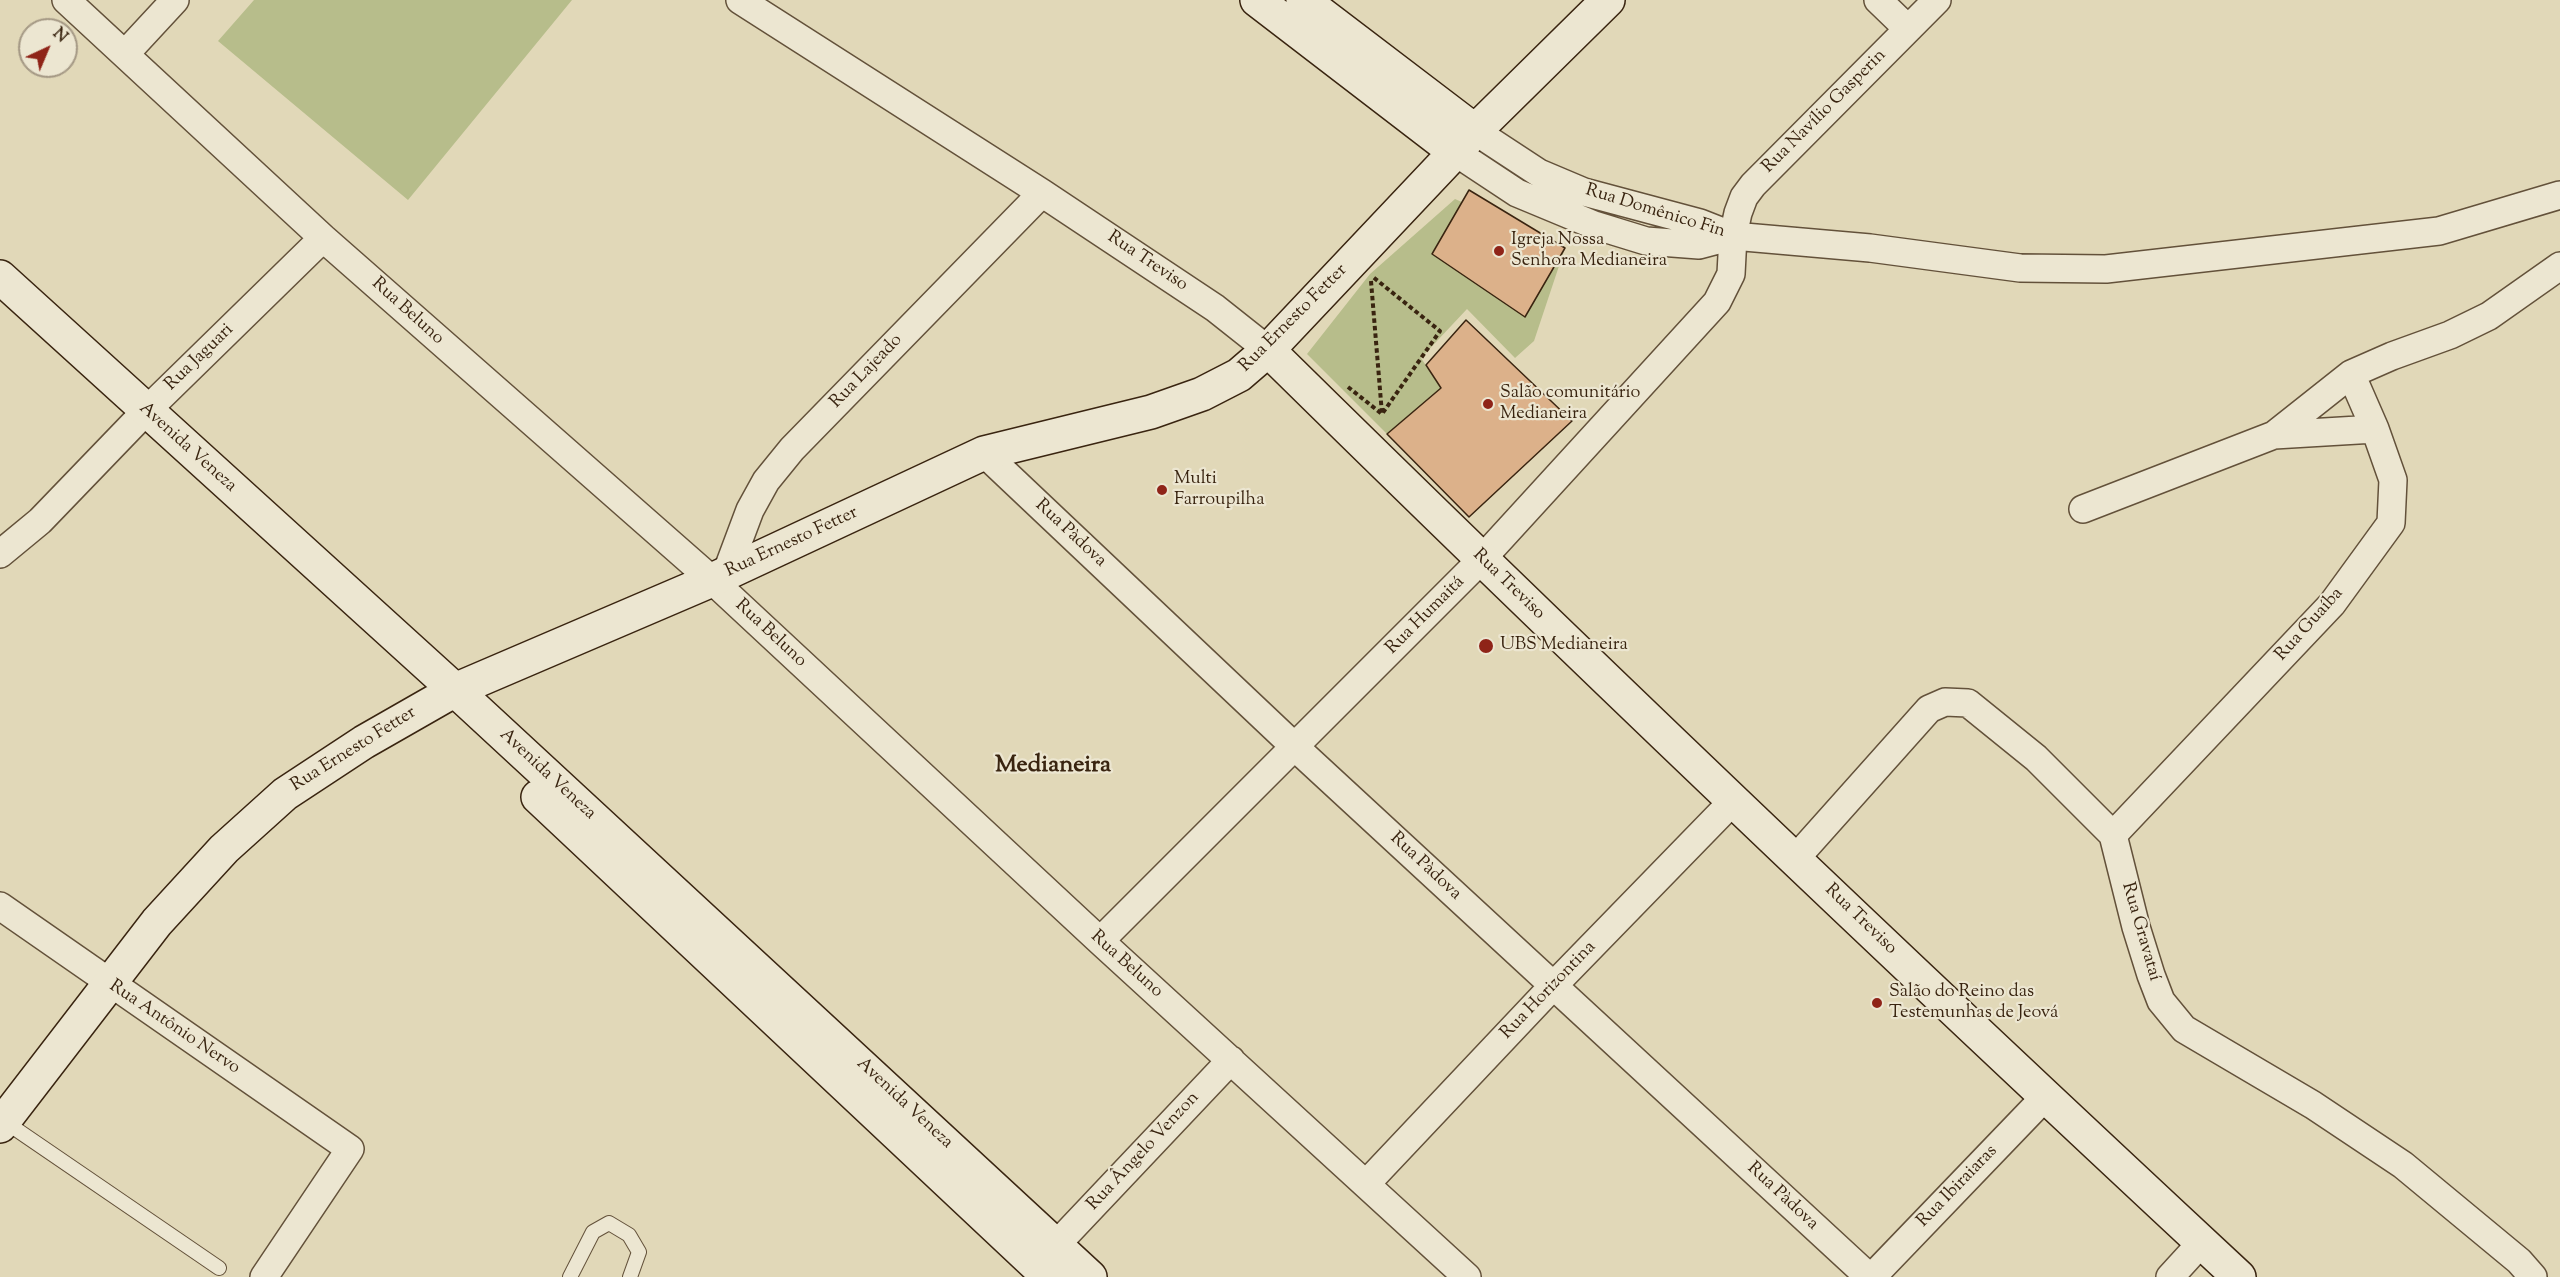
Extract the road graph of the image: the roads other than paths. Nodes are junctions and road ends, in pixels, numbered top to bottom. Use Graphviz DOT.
graph roads {
  1 [pos="66,0"];
  2 [pos="175,0"];
  3 [pos="740,0"];
  4 [pos="1257,0"];
  5 [pos="1303,0"];
  6 [pos="1608,0"];
  7 [pos="1878,0"];
  8 [pos="1937,0"];
  9 [pos="1908,29"];
  10 [pos="124,54"];
  11 [pos="1465,142"];
  12 [pos="1042,193"];
  13 [pos="2560,195"];
  14 [pos="1733,236"];
  15 [pos="323,238"];
  16 [pos="2560,266"];
  17 [pos="0,277"];
  18 [pos="0,308"];
  19 [pos="1268,350"];
  20 [pos="2352,374"];
  21 [pos="140,418"];
  22 [pos="2375,429"];
  23 [pos="2274,435"];
  24 [pos="984,453"];
  25 [pos="2083,509"];
  26 [pos="0,554"];
  27 [pos="1481,560"];
  28 [pos="719,577"];
  29 [pos="445,695"];
  30 [pos="1296,748"];
  31 [pos="1733,801"];
  32 [pos="2113,835"];
  33 [pos="1796,858"];
  34 [pos="0,906"];
  35 [pos="1100,941"];
  36 [pos="108,983"];
  37 [pos="1553,986"];
  38 [pos="1231,1060"];
  39 [pos="2045,1097"];
  40 [pos="2,1123"];
  41 [pos="1366,1184"];
  42 [pos="2202,1242"];
  43 [pos="1056,1245"];
  44 [pos="219,1268"];
  45 [pos="264,1277"];
  46 [pos="570,1277"];
  47 [pos="630,1277"];
  48 [pos="1049,1277"];
  49 [pos="1090,1277"];
  50 [pos="1467,1277"];
  51 [pos="1871,1277"];
  52 [pos="2170,1277"];
  53 [pos="2239,1277"];
  54 [pos="2533,1277"];
  1 -- 10 [label="street, Rua Beluno"];
  2 -- 10 [label="street"];
  3 -- 12 [label="street, Rua Treviso"];
  4 -- 11 [label="main road, Rua Domênico Fin"];
  5 -- 11 [label="main road, Rua Domênico Fin"];
  6 -- 11 [label="main road, Rua Ernesto Fetter"];
  7 -- 9 [label="street"];
  8 -- 9 [label="street, Rua Navílio Gasperin"];
  9 -- 14 [label="street, Rua Navílio Gasperin"];
  10 -- 15 [label="street, Rua Beluno"];
  11 -- 14 [label="street, Rua Domênico Fin"];
  11 -- 19 [label="main road, Rua Ernesto Fetter"];
  12 -- 19 [label="street, Rua Treviso"];
  12 -- 28 [label="street, Rua Lajeado"];
  13 -- 14 [label="street, Rua Domênico Fin"];
  14 -- 27 [label="street, Rua Humaitá"];
  15 -- 21 [label="street, Rua Jaguari"];
  15 -- 28 [label="street, Rua Beluno"];
  16 -- 20 [label="street"];
  17 -- 21 [label="main road, Avenida Veneza"];
  18 -- 21 [label="main road, Avenida Veneza"];
  19 -- 24 [label="main road, Rua Ernesto Fetter"];
  19 -- 27 [label="main road, Rua Treviso"];
  20 -- 22 [label="street, Rua Guaíba"];
  20 -- 23 [label="street"];
  21 -- 26 [label="street, Rua Jaguari"];
  21 -- 29 [label="main road, Avenida Veneza"];
  22 -- 23 [label="street"];
  22 -- 32 [label="street, Rua Guaíba"];
  23 -- 25 [label="street"];
  24 -- 28 [label="main road, Rua Ernesto Fetter"];
  24 -- 30 [label="street, Rua Pàdova"];
  27 -- 30 [label="street, Rua Humaitá"];
  27 -- 31 [label="main road, Rua Treviso"];
  28 -- 29 [label="main road, Rua Ernesto Fetter"];
  28 -- 35 [label="street, Rua Beluno"];
  29 -- 36 [label="main road, Rua Ernesto Fetter"];
  29 -- 43 [label="main road, Avenida Veneza"];
  29 -- 48 [label="main road, Avenida Veneza"];
  30 -- 35 [label="street, Rua Humaitá"];
  30 -- 37 [label="street, Rua Pàdova"];
  31 -- 33 [label="main road, Rua Treviso"];
  31 -- 37 [label="street, Rua Horizontina"];
  32 -- 33 [label="street"];
  32 -- 54 [label="street, Rua Gravataí"];
  33 -- 39 [label="main road, Rua Treviso"];
  34 -- 36 [label="street, Rua Antônio Nervo"];
  35 -- 38 [label="street, Rua Beluno"];
  36 -- 40 [label="main road, Rua Ernesto Fetter"];
  36 -- 45 [label="street, Rua Antônio Nervo"];
  37 -- 41 [label="street, Rua Horizontina"];
  37 -- 51 [label="street, Rua Pàdova"];
  38 -- 41 [label="street, Rua Beluno"];
  38 -- 43 [label="street, Rua Ângelo Venzon"];
  39 -- 42 [label="main road, Rua Treviso"];
  39 -- 51 [label="street, Rua Ibiraiaras"];
  40 -- 44 [label="lane"];
  41 -- 50 [label="street, Rua Beluno"];
  42 -- 52 [label="street"];
  42 -- 53 [label="main road, Rua Treviso"];
  43 -- 49 [label="main road, Avenida Veneza"];
  46 -- 47 [label="lane"];
}
